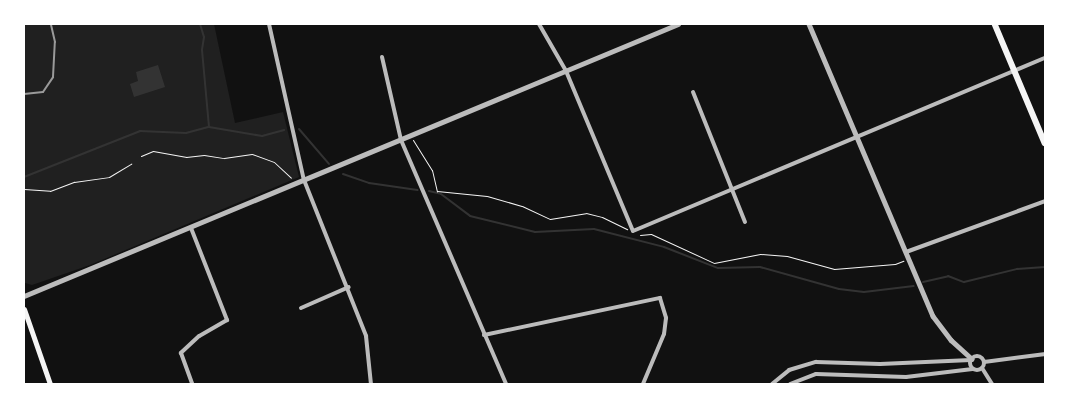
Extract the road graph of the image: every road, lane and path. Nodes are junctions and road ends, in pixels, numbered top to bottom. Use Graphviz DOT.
graph roads {
  1 [pos="269,24"];
  2 [pos="539,24"];
  3 [pos="678,24"];
  4 [pos="809,24"];
  5 [pos="995,24"];
  6 [pos="382,57"];
  7 [pos="1045,58"];
  8 [pos="566,71"];
  9 [pos="1015,71"];
  10 [pos="693,92"];
  11 [pos="858,137"];
  12 [pos="401,140"];
  13 [pos="1045,144"];
  14 [pos="141,156"];
  15 [pos="131,164"];
  16 [pos="304,180"];
  17 [pos="294,184"];
  18 [pos="24,189"];
  19 [pos="732,190"];
  20 [pos="1045,200"];
  21 [pos="745,222"];
  22 [pos="191,228"];
  23 [pos="906,252"];
  24 [pos="349,287"];
  25 [pos="24,296"];
  26 [pos="300,308"];
  27 [pos="24,309"];
  28 [pos="484,334"];
  29 [pos="1045,354"];
  30 [pos="971,360"];
  31 [pos="984,362"];
  32 [pos="973,368"];
  33 [pos="982,368"];
  34 [pos="50,384"];
  35 [pos="192,384"];
  36 [pos="371,384"];
  37 [pos="506,384"];
  38 [pos="643,384"];
  39 [pos="772,384"];
  40 [pos="790,384"];
  41 [pos="992,384"];
  1 -- 16 [label="street"];
  2 -- 8 [label="street"];
  3 -- 8 [label="street"];
  4 -- 11 [label="street"];
  5 -- 9 [label="main road"];
  6 -- 12 [label="street"];
  7 -- 9 [label="street"];
  8 -- 12 [label="street"];
  8 -- 19 [label="street"];
  9 -- 11 [label="street"];
  9 -- 13 [label="main road"];
  10 -- 19 [label="street"];
  11 -- 19 [label="street"];
  11 -- 23 [label="street"];
  12 -- 16 [label="street"];
  12 -- 28 [label="street"];
  14 -- 17 [label="path"];
  15 -- 18 [label="path"];
  16 -- 17 [label="street"];
  16 -- 24 [label="street"];
  17 -- 22 [label="street"];
  19 -- 21 [label="street"];
  20 -- 23 [label="street"];
  22 -- 25 [label="street"];
  22 -- 35 [label="street"];
  23 -- 30 [label="street"];
  24 -- 26 [label="street"];
  24 -- 36 [label="street"];
  27 -- 34 [label="main road"];
  28 -- 37 [label="street"];
  28 -- 38 [label="street"];
  29 -- 31 [label="street"];
  30 -- 31 [label="street"];
  30 -- 32 [label="street"];
  30 -- 39 [label="street"];
  31 -- 33 [label="street"];
  32 -- 33 [label="street"];
  32 -- 40 [label="street"];
  33 -- 41 [label="street"];
}
